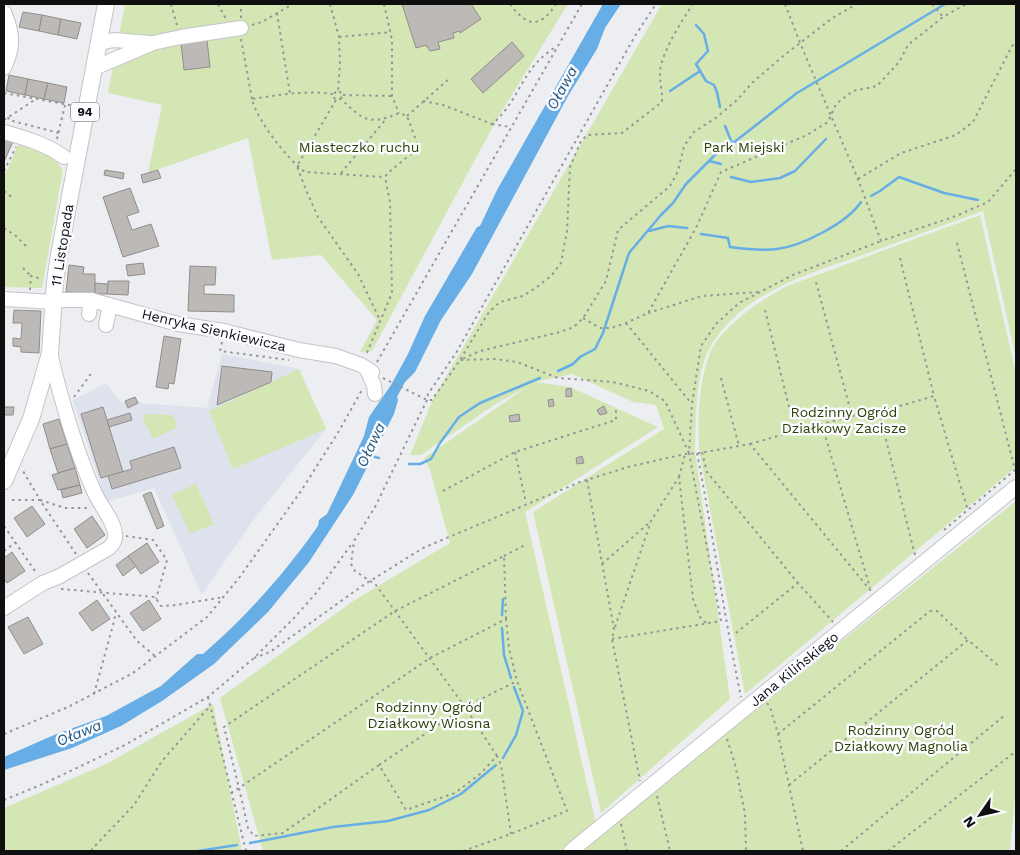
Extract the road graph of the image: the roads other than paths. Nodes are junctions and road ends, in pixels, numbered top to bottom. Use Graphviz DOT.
graph roads {
  1 [pos="106,4"];
  2 [pos="8,7"];
  3 [pos="236,29"];
  4 [pos="98,43"];
  5 [pos="153,43"];
  6 [pos="4,68"];
  7 [pos="94,68"];
  8 [pos="4,132"];
  9 [pos="60,153"];
  10 [pos="4,298"];
  11 [pos="91,300"];
  12 [pos="54,302"];
  13 [pos="110,305"];
  14 [pos="89,314"];
  15 [pos="106,325"];
  16 [pos="50,353"];
  17 [pos="375,394"];
  18 [pos="4,481"];
  19 [pos="1016,487"];
  20 [pos="4,608"];
  21 [pos="571,851"];
  1 -- 4 [label="main road, 11 Listopada / 94"];
  2 -- 6 [label="street"];
  3 -- 5 [label="street"];
  4 -- 5 [label="street"];
  4 -- 7 [label="main road, 11 Listopada / 94"];
  5 -- 7 [label="street"];
  7 -- 12 [label="main road, 11 Listopada / 94"];
  8 -- 9 [label="street"];
  10 -- 12 [label="street, Henryka Sienkiewicza"];
  11 -- 12 [label="street, Henryka Sienkiewicza"];
  11 -- 13 [label="street, Henryka Sienkiewicza"];
  11 -- 14 [label="street"];
  12 -- 16 [label="main road, 11 Listopada / 94"];
  13 -- 15 [label="street"];
  13 -- 17 [label="street, Henryka Sienkiewicza"];
  16 -- 18 [label="main road, 11 Listopada / 94"];
  16 -- 20 [label="street"];
  19 -- 21 [label="street, Jana Kilińskiego"];
}
